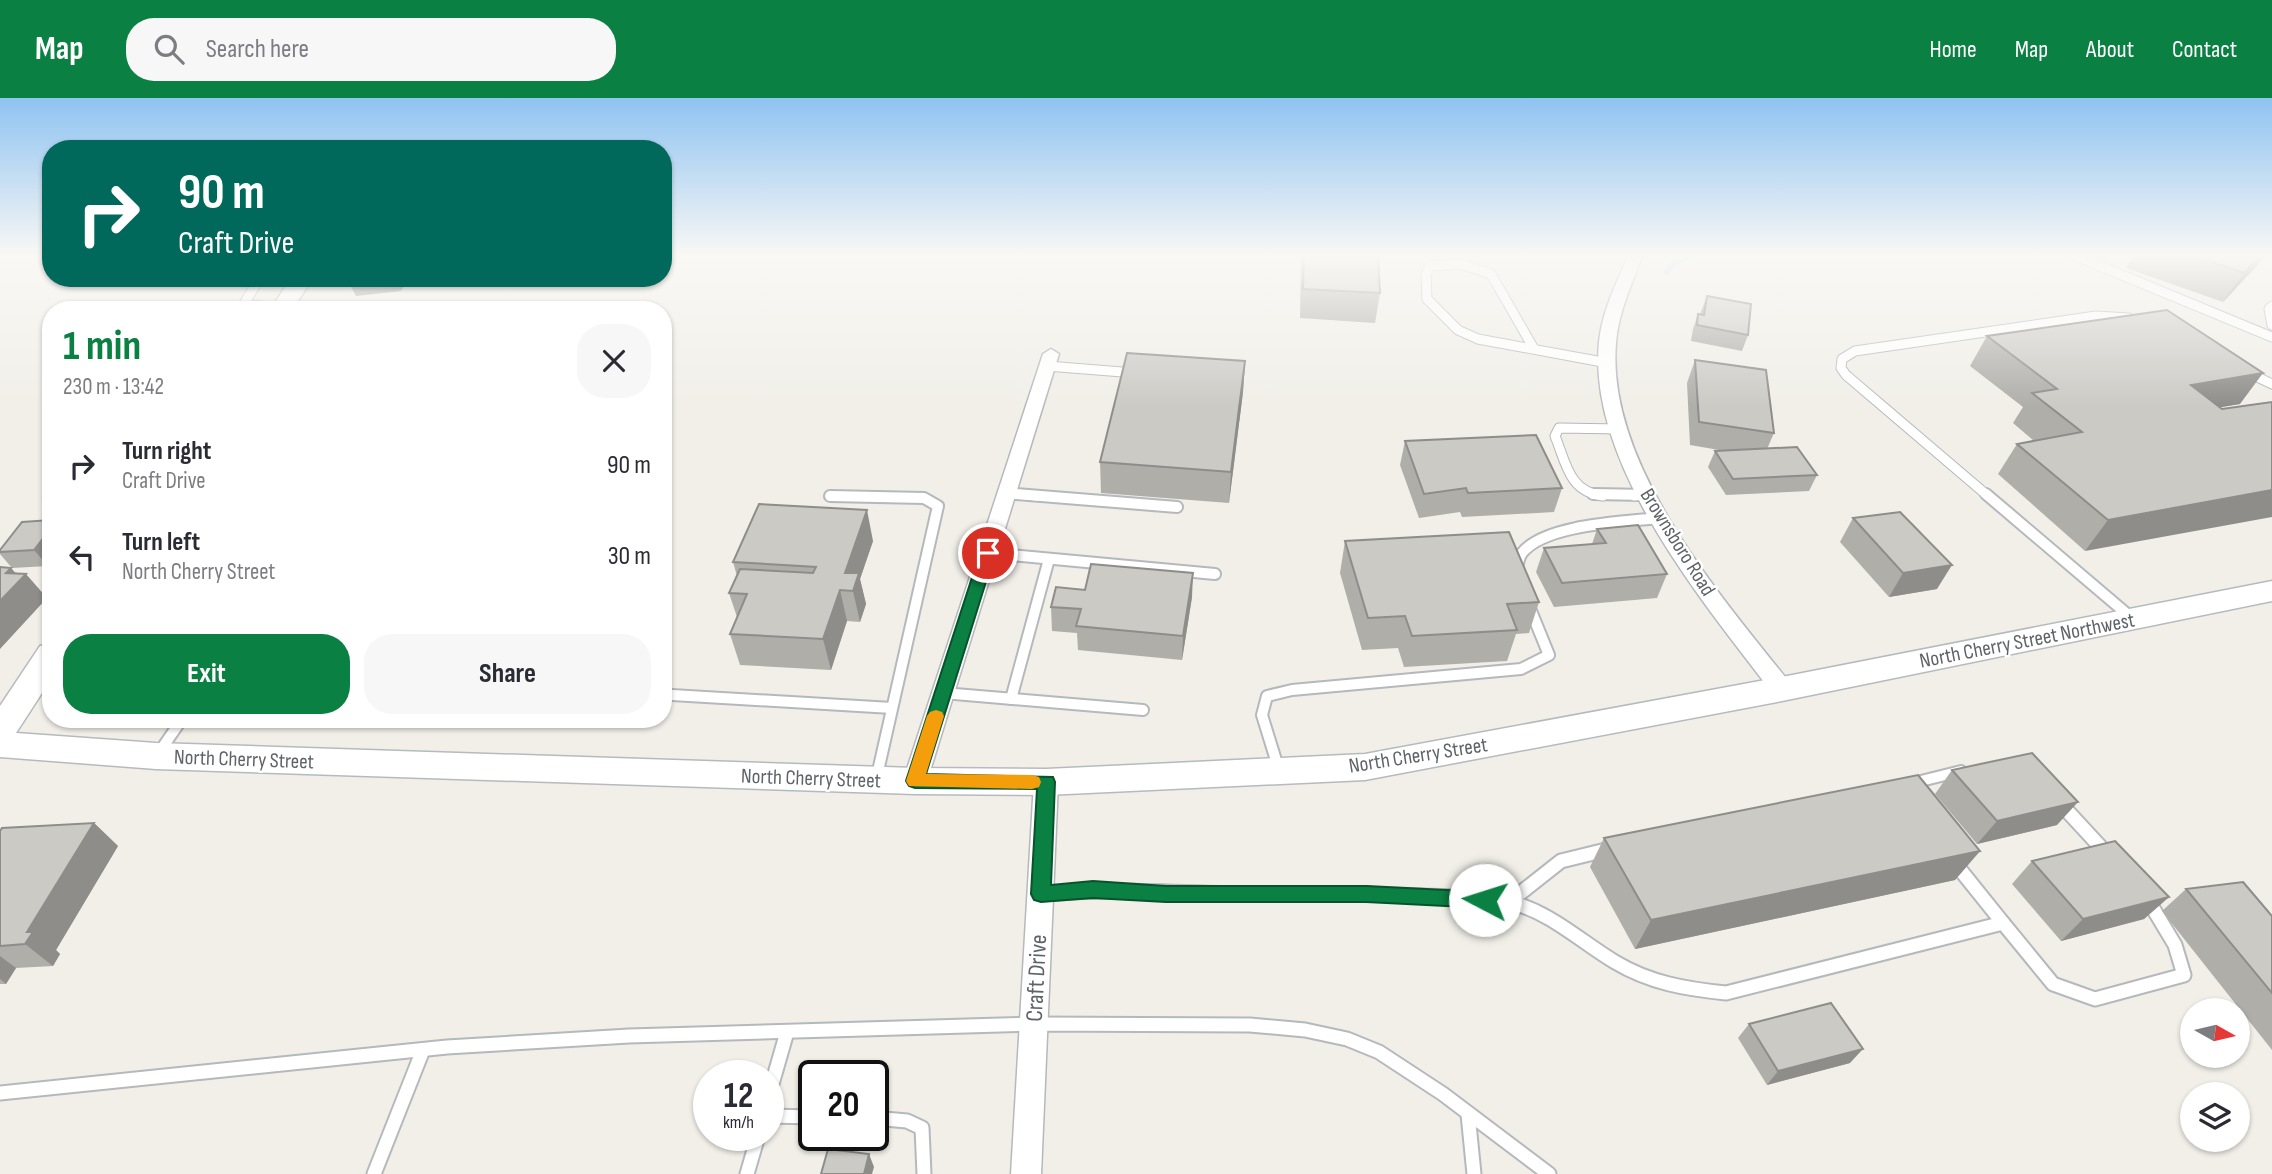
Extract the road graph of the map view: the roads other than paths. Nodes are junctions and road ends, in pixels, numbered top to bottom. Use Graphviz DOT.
graph roads {
  1 [pos="1434,306"];
  2 [pos="1509,306"];
  3 [pos="1617,306"];
  4 [pos="2198,306"];
  5 [pos="2272,306"];
  6 [pos="2141,321"];
  7 [pos="2272,325"];
  8 [pos="2272,337"];
  9 [pos="1534,349"];
  10 [pos="1049,360"];
  11 [pos="1608,363"];
  12 [pos="2236,366"];
  13 [pos="1140,374"];
  14 [pos="2272,384"];
  15 [pos="1621,429"];
  16 [pos="1007,493"];
  17 [pos="1647,495"];
  18 [pos="830,496"];
  19 [pos="1177,507"];
  20 [pos="1659,519"];
  21 [pos="988,553"];
  22 [pos="1049,559"];
  23 [pos="1215,574"];
  24 [pos="1521,583"];
  25 [pos="2272,592"];
  26 [pos="1526,599"];
  27 [pos="2133,619"];
  28 [pos="42,668"];
  29 [pos="1783,689"];
  30 [pos="943,692"];
  31 [pos="672,695"];
  32 [pos="1011,699"];
  33 [pos="892,708"];
  34 [pos="1143,710"];
  35 [pos="175,728"];
  36 [pos="0,732"];
  37 [pos="0,744"];
  38 [pos="156,756"];
  39 [pos="1976,768"];
  40 [pos="1279,770"];
  41 [pos="876,780"];
  42 [pos="915,781"];
  43 [pos="1046,782"];
  44 [pos="2050,791"];
  45 [pos="1903,797"];
  46 [pos="1627,845"];
  47 [pos="1944,850"];
  48 [pos="2112,860"];
  49 [pos="2138,889"];
  50 [pos="1041,894"];
  51 [pos="1509,902"];
  52 [pos="2003,923"];
  53 [pos="1034,1024"];
  54 [pos="787,1031"];
  55 [pos="422,1049"];
  56 [pos="779,1060"];
  57 [pos="0,1093"];
  58 [pos="1468,1114"];
  59 [pos="889,1119"];
  60 [pos="754,1151"];
  61 [pos="374,1174"];
  62 [pos="747,1174"];
  63 [pos="924,1174"];
  64 [pos="1026,1174"];
  65 [pos="1474,1174"];
  66 [pos="1549,1174"];
  1 -- 9 [label="lane"];
  2 -- 9 [label="lane"];
  3 -- 11 [label="street, Brownsboro Road"];
  4 -- 8 [label="lane"];
  5 -- 7 [label="lane"];
  6 -- 27 [label="lane"];
  9 -- 11 [label="lane"];
  10 -- 13 [label="lane"];
  10 -- 16 [label="street"];
  11 -- 15 [label="street, Brownsboro Road"];
  12 -- 14 [label="lane"];
  15 -- 17 [label="street, Brownsboro Road"];
  15 -- 17 [label="lane"];
  16 -- 19 [label="lane"];
  16 -- 21 [label="street"];
  17 -- 20 [label="street, Brownsboro Road"];
  18 -- 33 [label="lane"];
  20 -- 24 [label="lane"];
  20 -- 29 [label="street, Brownsboro Road"];
  21 -- 22 [label="lane"];
  21 -- 30 [label="street"];
  22 -- 23 [label="lane"];
  22 -- 32 [label="lane"];
  25 -- 27 [label="main road, North Cherry Street Northwest"];
  26 -- 40 [label="lane"];
  27 -- 29 [label="main road, North Cherry Street Northwest"];
  28 -- 36 [label="main road"];
  29 -- 40 [label="main road, North Cherry Street"];
  30 -- 32 [label="lane"];
  30 -- 42 [label="street"];
  31 -- 33 [label="lane"];
  32 -- 34 [label="lane"];
  33 -- 41 [label="lane"];
  35 -- 38 [label="lane"];
  37 -- 38 [label="main road, North Cherry Street"];
  38 -- 41 [label="main road, North Cherry Street"];
  39 -- 45 [label="lane"];
  40 -- 43 [label="main road, North Cherry Street"];
  41 -- 42 [label="main road, North Cherry Street"];
  42 -- 43 [label="main road, North Cherry Street"];
  43 -- 50 [label="street, Craft Drive"];
  44 -- 48 [label="lane"];
  46 -- 51 [label="lane"];
  47 -- 52 [label="lane"];
  49 -- 52 [label="lane"];
  50 -- 51 [label="lane"];
  50 -- 53 [label="street, Craft Drive"];
  51 -- 52 [label="lane"];
  53 -- 54 [label="lane"];
  53 -- 58 [label="lane"];
  53 -- 64 [label="street, Craft Drive"];
  54 -- 55 [label="lane"];
  54 -- 56 [label="lane"];
  55 -- 57 [label="lane"];
  55 -- 61 [label="lane"];
  58 -- 65 [label="lane"];
  58 -- 66 [label="lane"];
  59 -- 63 [label="lane"];
  60 -- 62 [label="lane"];
}
